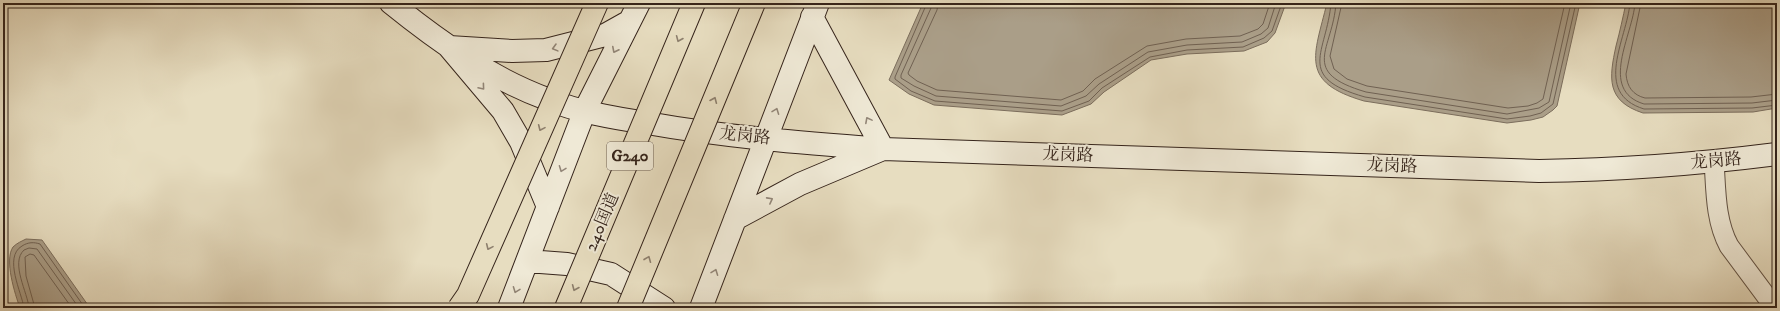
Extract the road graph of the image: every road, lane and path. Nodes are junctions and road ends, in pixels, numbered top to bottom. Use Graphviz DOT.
graph roads {
  1 [pos="391,3"];
  2 [pos="597,3"];
  3 [pos="694,3"];
  4 [pos="754,3"];
  5 [pos="815,10"];
  6 [pos="635,12"];
  7 [pos="449,47"];
  8 [pos="585,110"];
  9 [pos="766,139"];
  10 [pos="884,149"];
  11 [pos="1777,154"];
  12 [pos="1714,161"];
  13 [pos="548,207"];
  14 [pos="735,219"];
  15 [pos="527,261"];
  16 [pos="459,308"];
  17 [pos="509,308"];
  18 [pos="566,308"];
  19 [pos="628,308"];
  20 [pos="664,308"];
  21 [pos="702,308"];
  22 [pos="1775,308"];
  1 -- 7 [label="main road, 龙岗路"];
  2 -- 16 [label="highway, one-way, bridge"];
  3 -- 18 [label="highway, 240国道 / G240, one-way, bridge"];
  19 -- 4 [label="highway, one-way, bridge"];
  9 -- 5 [label="main road, one-way"];
  10 -- 5 [label="main road, one-way"];
  6 -- 7 [label="main road, one-way"];
  6 -- 8 [label="main road, one-way"];
  7 -- 8 [label="main road, 龙岗路"];
  7 -- 13 [label="main road, one-way"];
  8 -- 9 [label="main road, 龙岗路"];
  8 -- 13 [label="main road, one-way"];
  9 -- 10 [label="main road, 龙岗路"];
  9 -- 14 [label="main road"];
  10 -- 12 [label="main road, 龙岗路"];
  14 -- 10 [label="main road, one-way"];
  11 -- 12 [label="main road, 龙岗路"];
  12 -- 22 [label="street"];
  13 -- 15 [label="main road"];
  21 -- 14 [label="main road, one-way"];
  15 -- 17 [label="main road, one-way"];
  15 -- 20 [label="main road"];
}
